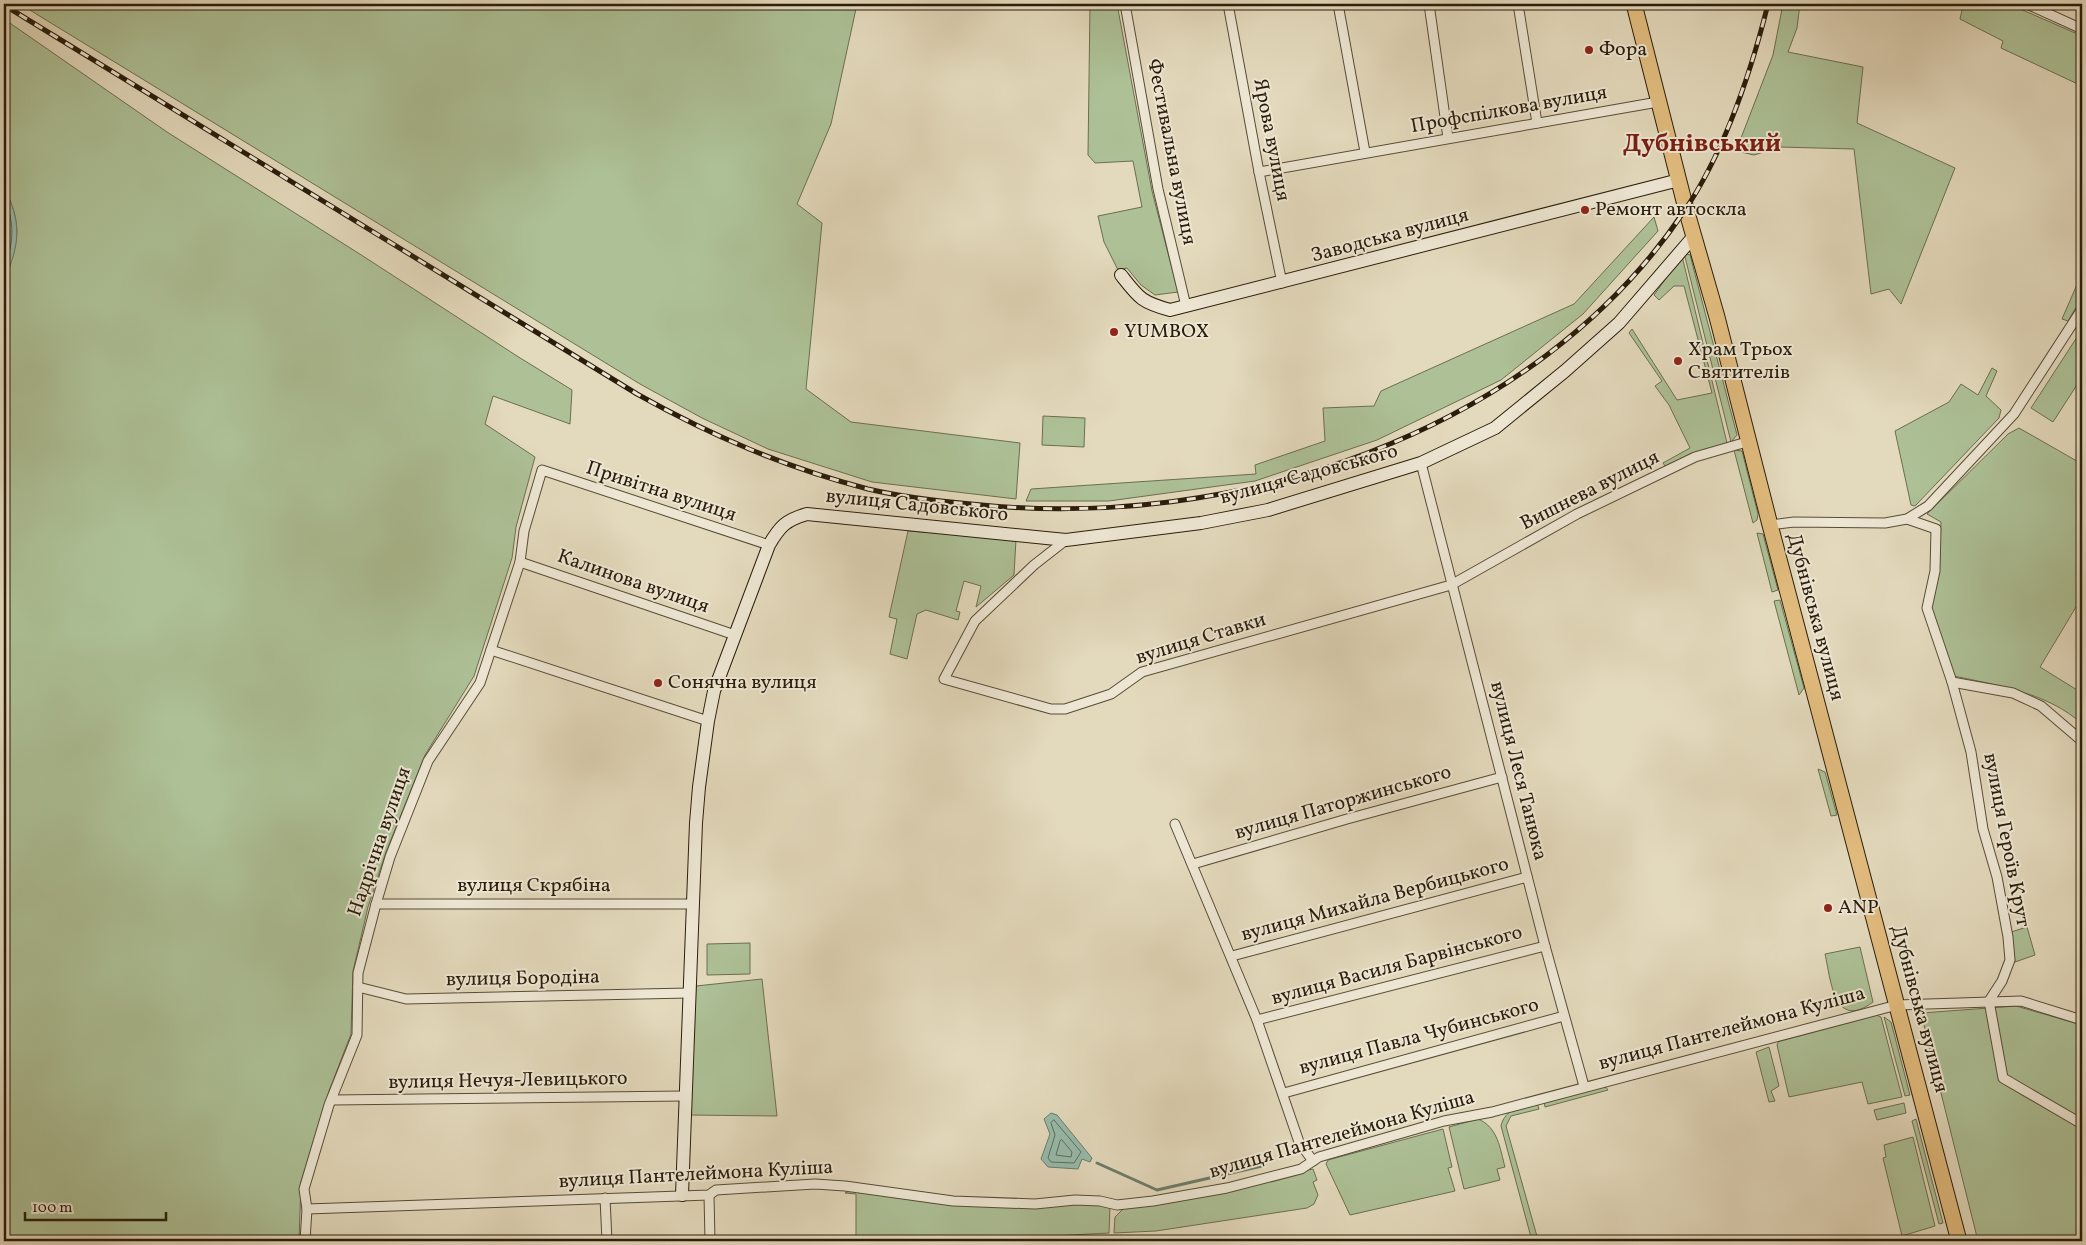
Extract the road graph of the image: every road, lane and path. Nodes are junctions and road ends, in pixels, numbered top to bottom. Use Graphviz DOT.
graph roads {
  1 [pos="1125,4"];
  2 [pos="1228,4"];
  3 [pos="1338,4"];
  4 [pos="1429,4"];
  5 [pos="1518,4"];
  6 [pos="1634,4"];
  7 [pos="2027,4"];
  8 [pos="2082,29"];
  9 [pos="1658,102"];
  10 [pos="1537,123"];
  11 [pos="1448,138"];
  12 [pos="1365,152"];
  13 [pos="1259,172"];
  14 [pos="1679,180"];
  15 [pos="1694,236"];
  16 [pos="1121,275"];
  17 [pos="1282,283"];
  18 [pos="1186,306"];
  19 [pos="2082,309"];
  20 [pos="1750,441"];
  21 [pos="1421,463"];
  22 [pos="542,470"];
  23 [pos="1906,519"];
  24 [pos="1770,525"];
  25 [pos="1066,540"];
  26 [pos="769,545"];
  27 [pos="520,562"];
  28 [pos="1451,585"];
  29 [pos="735,635"];
  30 [pos="491,650"];
  31 [pos="1952,682"];
  32 [pos="708,721"];
  33 [pos="2082,741"];
  34 [pos="1502,777"];
  35 [pos="1175,824"];
  36 [pos="1193,864"];
  37 [pos="1527,877"];
  38 [pos="376,904"];
  39 [pos="692,904"];
  40 [pos="1545,946"];
  41 [pos="1232,956"];
  42 [pos="358,987"];
  43 [pos="689,993"];
  44 [pos="1989,1001"];
  45 [pos="1897,1005"];
  46 [pos="1564,1016"];
  47 [pos="1257,1020"];
  48 [pos="2082,1020"];
  49 [pos="1584,1086"];
  50 [pos="1284,1093"];
  51 [pos="685,1096"];
  52 [pos="332,1100"];
  53 [pos="2082,1124"];
  54 [pos="1313,1162"];
  55 [pos="682,1194"];
  56 [pos="709,1195"];
  57 [pos="605,1198"];
  58 [pos="307,1209"];
  59 [pos="305,1241"];
  60 [pos="607,1241"];
  61 [pos="710,1241"];
  62 [pos="1960,1241"];
  1 -- 18 [label="street, Фестивальна вулиця"];
  2 -- 13 [label="street, Ярова вулиця"];
  3 -- 12 [label="street"];
  4 -- 11 [label="street"];
  5 -- 10 [label="street"];
  6 -- 9 [label="main road, Дубнівська вулиця"];
  7 -- 8 [label="street"];
  9 -- 10 [label="street, Профспілкова вулиця"];
  9 -- 14 [label="main road, Дубнівська вулиця"];
  10 -- 11 [label="street, Профспілкова вулиця"];
  11 -- 12 [label="street, Профспілкова вулиця"];
  12 -- 13 [label="street, Профспілкова вулиця"];
  13 -- 17 [label="street, Ярова вулиця"];
  14 -- 15 [label="main road, Дубнівська вулиця"];
  14 -- 17 [label="street, Заводська вулиця"];
  15 -- 20 [label="main road, Дубнівська вулиця"];
  15 -- 21 [label="street, вулиця Садовського"];
  16 -- 18 [label="street, Заводська вулиця"];
  17 -- 18 [label="street, Заводська вулиця"];
  19 -- 23 [label="street"];
  20 -- 24 [label="main road, Дубнівська вулиця"];
  20 -- 28 [label="street, Вишнева вулиця"];
  21 -- 25 [label="street, вулиця Садовського"];
  21 -- 28 [label="street, вулиця Леся Танюка"];
  22 -- 26 [label="street, Привітна вулиця"];
  22 -- 27 [label="street, Надрічна вулиця"];
  23 -- 24 [label="street"];
  23 -- 31 [label="street, вулиця Героїв Крут"];
  24 -- 45 [label="main road, Дубнівська вулиця"];
  25 -- 26 [label="street, вулиця Садовського"];
  25 -- 28 [label="street, вулиця Ставки"];
  26 -- 29 [label="street"];
  27 -- 29 [label="street, Калинова вулиця"];
  27 -- 30 [label="street, Надрічна вулиця"];
  28 -- 34 [label="street, вулиця Леся Танюка"];
  29 -- 32 [label="street"];
  30 -- 32 [label="street"];
  30 -- 38 [label="street, Надрічна вулиця"];
  31 -- 33 [label="street"];
  31 -- 44 [label="street, вулиця Героїв Крут"];
  32 -- 39 [label="street"];
  34 -- 36 [label="street, вулиця Паторжинського"];
  34 -- 37 [label="street, вулиця Леся Танюка"];
  35 -- 36 [label="street"];
  36 -- 41 [label="street"];
  37 -- 40 [label="street, вулиця Леся Танюка"];
  37 -- 41 [label="street, вулиця Михайла Вербицького"];
  38 -- 39 [label="street, вулиця Скрябіна"];
  38 -- 42 [label="street, Надрічна вулиця"];
  39 -- 43 [label="street"];
  40 -- 46 [label="street, вулиця Леся Танюка"];
  40 -- 47 [label="street, вулиця Василя Барвінського"];
  41 -- 47 [label="street"];
  42 -- 43 [label="street, вулиця Бородіна"];
  42 -- 52 [label="street, Надрічна вулиця"];
  43 -- 51 [label="street"];
  44 -- 45 [label="street"];
  44 -- 48 [label="street"];
  44 -- 53 [label="street"];
  45 -- 49 [label="street, вулиця Пантелеймона Куліша"];
  45 -- 62 [label="main road, Дубнівська вулиця"];
  46 -- 49 [label="street, вулиця Леся Танюка"];
  46 -- 50 [label="street, вулиця Павла Чубинського"];
  47 -- 50 [label="street"];
  49 -- 54 [label="street, вулиця Пантелеймона Куліша"];
  50 -- 54 [label="street"];
  51 -- 52 [label="street, вулиця Нечуя-Левицького"];
  51 -- 55 [label="street"];
  52 -- 58 [label="street, Надрічна вулиця"];
  54 -- 56 [label="street, вулиця Пантелеймона Куліша"];
  55 -- 56 [label="street, вулиця Пантелеймона Куліша"];
  55 -- 57 [label="street, вулиця Пантелеймона Куліша"];
  56 -- 61 [label="street"];
  57 -- 58 [label="street, вулиця Пантелеймона Куліша"];
  57 -- 60 [label="street"];
  58 -- 59 [label="street, Надрічна вулиця"];
}
